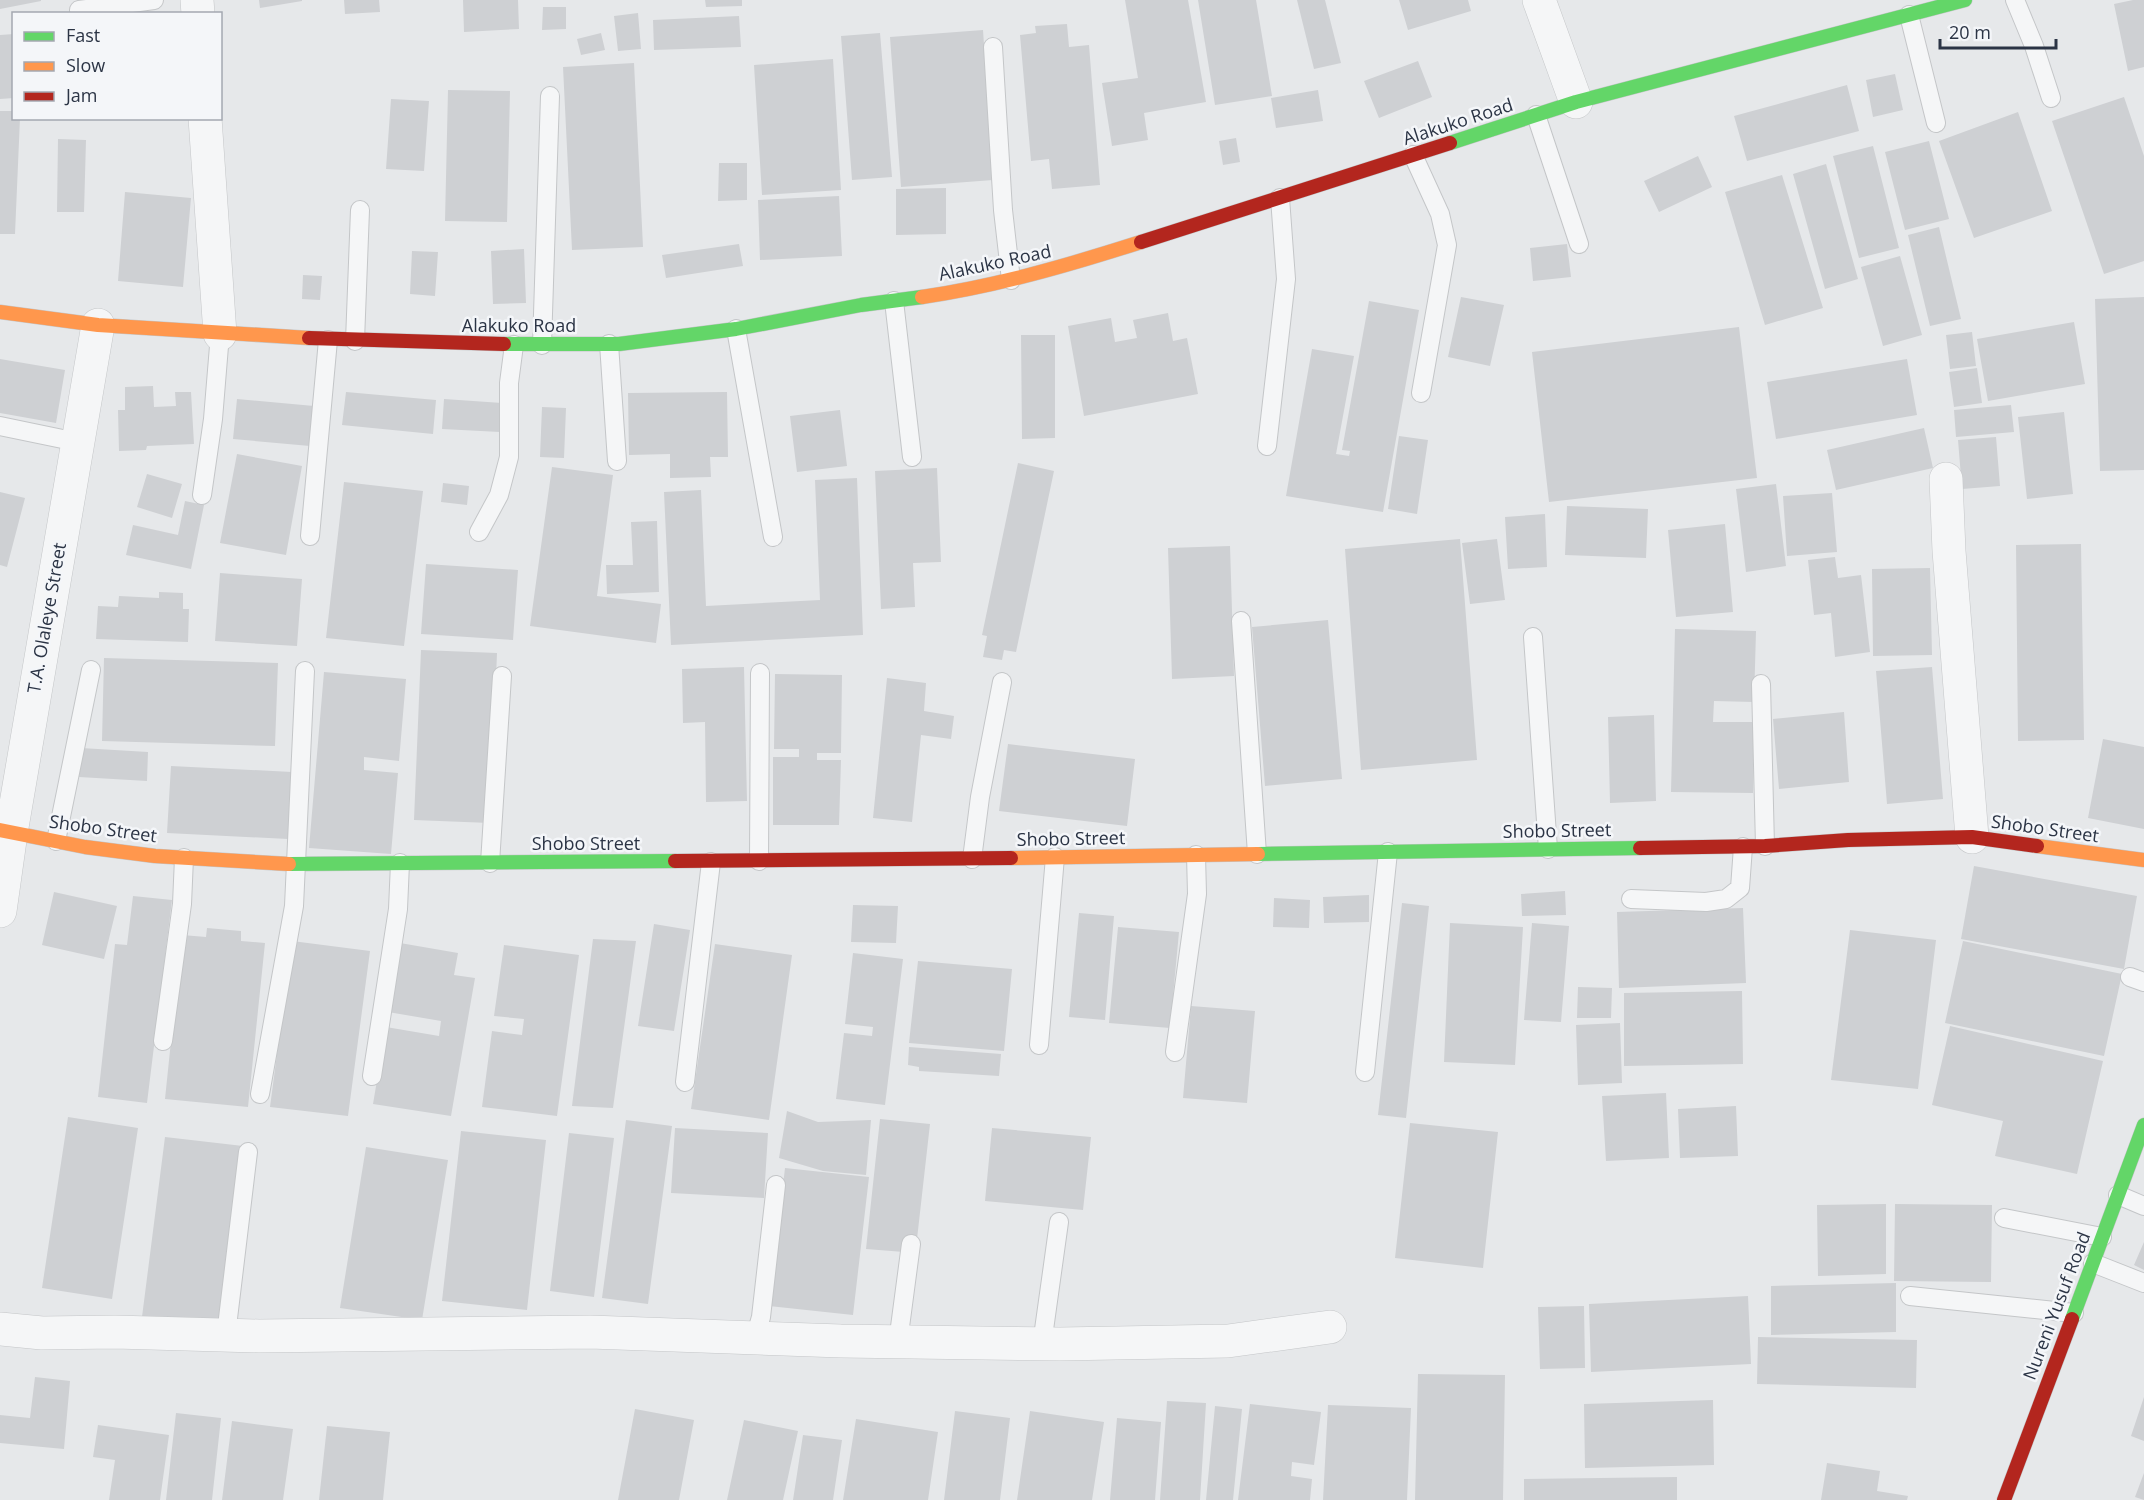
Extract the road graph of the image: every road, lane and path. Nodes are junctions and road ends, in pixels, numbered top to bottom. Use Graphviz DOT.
graph roads {
  1 [pos="154,0"];
  2 [pos="1539,0"];
  3 [pos="1961,0"];
  4 [pos="2015,0"];
  5 [pos="79,10"];
  6 [pos="1909,15"];
  7 [pos="993,47"];
  8 [pos="550,96"];
  9 [pos="2051,98"];
  10 [pos="1576,102"];
  11 [pos="1536,115"];
  12 [pos="205,120"];
  13 [pos="1936,123"];
  14 [pos="1413,155"];
  15 [pos="1281,198"];
  16 [pos="360,210"];
  17 [pos="1578,244"];
  18 [pos="1011,280"];
  19 [pos="894,301"];
  20 [pos="0,312"];
  21 [pos="98,325"];
  22 [pos="736,329"];
  23 [pos="220,334"];
  24 [pos="328,340"];
  25 [pos="355,341"];
  26 [pos="609,344"];
  27 [pos="514,345"];
  28 [pos="542,345"];
  29 [pos="1421,393"];
  30 [pos="0,426"];
  31 [pos="77,442"];
  32 [pos="1267,446"];
  33 [pos="912,457"];
  34 [pos="617,461"];
  35 [pos="1946,479"];
  36 [pos="202,495"];
  37 [pos="479,532"];
  38 [pos="310,536"];
  39 [pos="773,537"];
  40 [pos="1241,621"];
  41 [pos="1533,637"];
  42 [pos="91,670"];
  43 [pos="305,671"];
  44 [pos="760,673"];
  45 [pos="502,676"];
  46 [pos="1002,682"];
  47 [pos="1761,684"];
  48 [pos="5,831"];
  49 [pos="1972,837"];
  50 [pos="56,841"];
  51 [pos="1765,846"];
  52 [pos="1743,847"];
  53 [pos="1548,849"];
  54 [pos="1388,852"];
  55 [pos="1257,854"];
  56 [pos="1196,855"];
  57 [pos="1055,857"];
  58 [pos="184,858"];
  59 [pos="972,858"];
  60 [pos="2144,860"];
  61 [pos="759,861"];
  62 [pos="711,862"];
  63 [pos="400,863"];
  64 [pos="490,863"];
  65 [pos="296,864"];
  66 [pos="1631,898"];
  67 [pos="0,911"];
  68 [pos="163,1041"];
  69 [pos="1039,1046"];
  70 [pos="1175,1052"];
  71 [pos="1365,1072"];
  72 [pos="372,1076"];
  73 [pos="685,1082"];
  74 [pos="260,1094"];
  75 [pos="2144,1125"];
  76 [pos="248,1152"];
  77 [pos="776,1185"];
  78 [pos="2118,1195"];
  79 [pos="2144,1206"];
  80 [pos="2004,1218"];
  81 [pos="1059,1222"];
  82 [pos="2102,1237"];
  83 [pos="911,1244"];
  84 [pos="2093,1263"];
  85 [pos="2144,1283"];
  86 [pos="1910,1296"];
  87 [pos="2074,1312"];
  88 [pos="1330,1328"];
  89 [pos="0,1329"];
  90 [pos="226,1335"];
  91 [pos="755,1338"];
  92 [pos="898,1342"];
  93 [pos="1042,1344"];
  94 [pos="2004,1500"];
  1 -- 5 [label="lane"];
  2 -- 10 [label="street"];
  3 -- 6 [label="street, Alakuko Road"];
  4 -- 9 [label="lane"];
  6 -- 10 [label="street, Alakuko Road"];
  6 -- 13 [label="lane"];
  7 -- 18 [label="lane"];
  8 -- 28 [label="lane"];
  10 -- 11 [label="street, Alakuko Road"];
  11 -- 14 [label="street, Alakuko Road"];
  11 -- 17 [label="lane"];
  12 -- 23 [label="street"];
  14 -- 15 [label="street, Alakuko Road"];
  14 -- 29 [label="lane"];
  15 -- 18 [label="street, Alakuko Road"];
  15 -- 32 [label="lane"];
  16 -- 25 [label="lane"];
  18 -- 19 [label="street, Alakuko Road"];
  19 -- 22 [label="street, Alakuko Road"];
  19 -- 33 [label="lane"];
  20 -- 21 [label="street, Alakuko Road"];
  21 -- 23 [label="street, Alakuko Road"];
  21 -- 31 [label="street, T.A. Olaleye Street"];
  22 -- 26 [label="street, Alakuko Road"];
  22 -- 39 [label="lane"];
  23 -- 24 [label="street, Alakuko Road"];
  23 -- 36 [label="lane"];
  24 -- 25 [label="street, Alakuko Road"];
  24 -- 38 [label="lane"];
  25 -- 27 [label="street, Alakuko Road"];
  26 -- 28 [label="street, Alakuko Road"];
  26 -- 34 [label="lane"];
  27 -- 28 [label="street, Alakuko Road"];
  27 -- 37 [label="lane"];
  30 -- 31 [label="lane"];
  31 -- 48 [label="street, T.A. Olaleye Street"];
  35 -- 49 [label="street"];
  40 -- 55 [label="lane"];
  41 -- 53 [label="lane"];
  42 -- 50 [label="lane"];
  43 -- 65 [label="lane"];
  44 -- 61 [label="lane"];
  45 -- 64 [label="lane"];
  46 -- 59 [label="lane"];
  47 -- 51 [label="lane"];
  48 -- 50 [label="street, Shobo Street"];
  48 -- 67 [label="street, T.A. Olaleye Street"];
  49 -- 51 [label="street, Shobo Street"];
  49 -- 60 [label="street, Shobo Street"];
  50 -- 58 [label="street, Shobo Street"];
  51 -- 52 [label="street, Shobo Street"];
  52 -- 53 [label="street, Shobo Street"];
  52 -- 66 [label="lane"];
  53 -- 54 [label="street, Shobo Street"];
  54 -- 55 [label="street, Shobo Street"];
  54 -- 71 [label="lane"];
  55 -- 56 [label="street, Shobo Street"];
  56 -- 57 [label="street, Shobo Street"];
  56 -- 70 [label="lane"];
  57 -- 59 [label="street, Shobo Street"];
  57 -- 69 [label="lane"];
  58 -- 65 [label="street, Shobo Street"];
  58 -- 68 [label="lane"];
  59 -- 61 [label="street, Shobo Street"];
  61 -- 62 [label="street, Shobo Street"];
  62 -- 64 [label="street, Shobo Street"];
  62 -- 73 [label="lane"];
  63 -- 64 [label="street, Shobo Street"];
  63 -- 65 [label="street, Shobo Street"];
  63 -- 72 [label="lane"];
  65 -- 74 [label="lane"];
  75 -- 78 [label="street, Nureni Yusuf Road"];
  76 -- 90 [label="lane"];
  77 -- 91 [label="lane"];
  78 -- 79 [label="lane"];
  78 -- 82 [label="street, Nureni Yusuf Road"];
  80 -- 82 [label="lane"];
  81 -- 93 [label="lane"];
  82 -- 84 [label="street, Nureni Yusuf Road"];
  83 -- 92 [label="lane"];
  84 -- 85 [label="lane"];
  84 -- 87 [label="street, Nureni Yusuf Road"];
  86 -- 87 [label="lane"];
  87 -- 94 [label="street, Nureni Yusuf Road"];
  88 -- 93 [label="street"];
  89 -- 90 [label="street"];
  90 -- 91 [label="street"];
  91 -- 92 [label="street"];
  92 -- 93 [label="street"];
}
